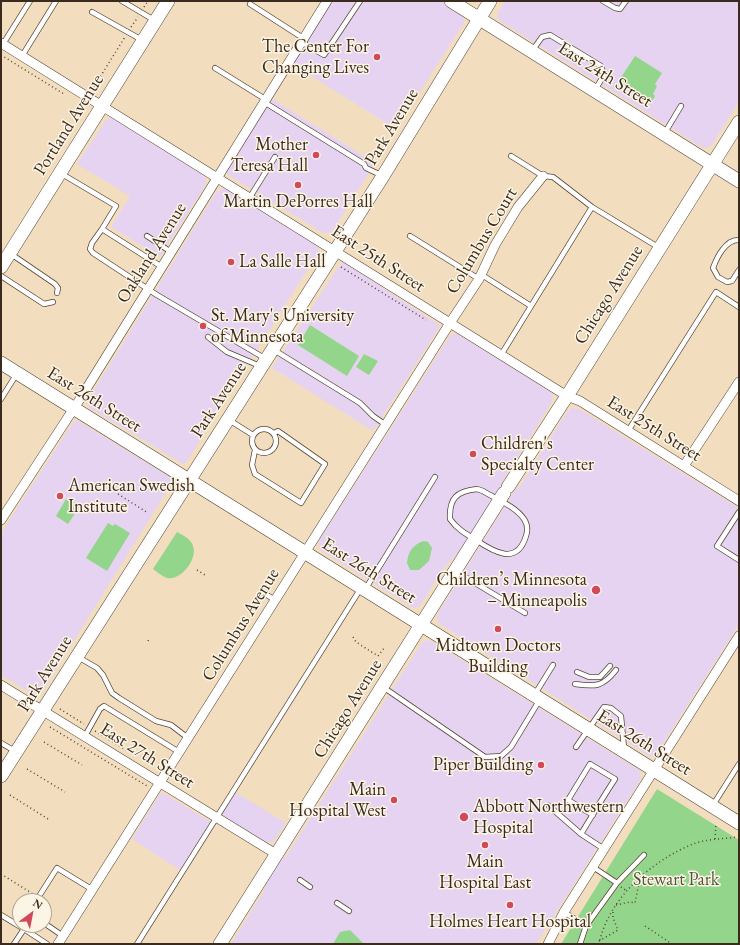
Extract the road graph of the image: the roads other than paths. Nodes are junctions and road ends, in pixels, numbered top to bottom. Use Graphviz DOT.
graph roads {
  1 [pos="30,1"];
  2 [pos="56,1"];
  3 [pos="122,1"];
  4 [pos="168,1"];
  5 [pos="327,1"];
  6 [pos="360,1"];
  7 [pos="451,1"];
  8 [pos="490,1"];
  9 [pos="603,1"];
  10 [pos="626,1"];
  11 [pos="250,4"];
  12 [pos="92,12"];
  13 [pos="479,18"];
  14 [pos="155,21"];
  15 [pos="143,40"];
  16 [pos="302,40"];
  17 [pos="2,43"];
  18 [pos="532,51"];
  19 [pos="22,56"];
  20 [pos="215,68"];
  21 [pos="595,90"];
  22 [pos="264,100"];
  23 [pos="102,106"];
  24 [pos="681,106"];
  25 [pos="739,122"];
  26 [pos="664,134"];
  27 [pos="511,156"];
  28 [pos="275,157"];
  29 [pos="713,164"];
  30 [pos="60,173"];
  31 [pos="383,176"];
  32 [pos="543,176"];
  33 [pos="217,177"];
  34 [pos="739,181"];
  35 [pos="250,197"];
  36 [pos="592,208"];
  37 [pos="102,229"];
  38 [pos="148,236"];
  39 [pos="410,236"];
  40 [pos="739,240"];
  41 [pos="660,248"];
  42 [pos="335,250"];
  43 [pos="171,252"];
  44 [pos="10,253"];
  45 [pos="1,267"];
  46 [pos="162,267"];
  47 [pos="739,270"];
  48 [pos="1,276"];
  49 [pos="481,277"];
  50 [pos="148,289"];
  51 [pos="57,293"];
  52 [pos="53,302"];
  53 [pos="531,306"];
  54 [pos="739,307"];
  55 [pos="450,323"];
  56 [pos="208,337"];
  57 [pos="501,355"];
  58 [pos="266,358"];
  59 [pos="1,363"];
  60 [pos="17,373"];
  61 [pos="739,382"];
  62 [pos="567,396"];
  63 [pos="1,399"];
  64 [pos="74,408"];
  65 [pos="228,419"];
  66 [pos="386,425"];
  67 [pos="628,431"];
  68 [pos="274,433"];
  69 [pos="253,435"];
  70 [pos="255,450"];
  71 [pos="684,466"];
  72 [pos="435,478"];
  73 [pos="189,480"];
  74 [pos="504,493"];
  75 [pos="739,501"];
  76 [pos="739,512"];
  77 [pos="1,520"];
  78 [pos="475,540"];
  79 [pos="305,552"];
  80 [pos="739,560"];
  81 [pos="456,571"];
  82 [pos="363,589"];
  83 [pos="262,592"];
  84 [pos="275,600"];
  85 [pos="525,613"];
  86 [pos="421,625"];
  87 [pos="739,636"];
  88 [pos="77,656"];
  89 [pos="553,665"];
  90 [pos="610,666"];
  91 [pos="616,670"];
  92 [pos="577,672"];
  93 [pos="574,684"];
  94 [pos="1,685"];
  95 [pos="383,687"];
  96 [pos="537,697"];
  97 [pos="43,710"];
  98 [pos="588,729"];
  99 [pos="85,736"];
  100 [pos="188,738"];
  101 [pos="1,743"];
  102 [pos="576,747"];
  103 [pos="17,752"];
  104 [pos="179,752"];
  105 [pos="624,752"];
  106 [pos="739,764"];
  107 [pos="654,770"];
  108 [pos="1,776"];
  109 [pos="160,784"];
  110 [pos="549,806"];
  111 [pos="712,806"];
  112 [pos="593,815"];
  113 [pos="217,818"];
  114 [pos="739,823"];
  115 [pos="581,834"];
  116 [pos="604,850"];
  117 [pos="276,854"];
  118 [pos="644,855"];
  119 [pos="593,867"];
  120 [pos="300,880"];
  121 [pos="617,883"];
  122 [pos="310,887"];
  123 [pos="93,890"];
  124 [pos="41,893"];
  125 [pos="337,903"];
  126 [pos="349,911"];
  127 [pos="564,912"];
  128 [pos="1,915"];
  129 [pos="12,922"];
  130 [pos="586,926"];
  131 [pos="52,928"];
  132 [pos="21,933"];
  133 [pos="30,933"];
  134 [pos="63,936"];
  135 [pos="14,944"];
  136 [pos="47,944"];
  137 [pos="58,944"];
  138 [pos="137,944"];
  139 [pos="220,944"];
  140 [pos="548,944"];
  141 [pos="580,944"];
  1 -- 17 [label="lane"];
  2 -- 19 [label="lane"];
  3 -- 14 [label="lane"];
  4 -- 14 [label="street, Portland Avenue"];
  5 -- 16 [label="street, Oakland Avenue"];
  6 -- 16 [label="lane"];
  7 -- 13 [label="street, East 24th Street"];
  8 -- 13 [label="street, Park Avenue"];
  9 -- 10 [label="lane"];
  11 -- 16 [label="lane"];
  12 -- 15 [label="lane"];
  13 -- 18 [label="street, East 24th Street"];
  13 -- 31 [label="street, Park Avenue"];
  14 -- 15 [label="street, Portland Avenue"];
  15 -- 23 [label="street, Portland Avenue"];
  16 -- 22 [label="street, Oakland Avenue"];
  17 -- 19 [label="street, East 25th Street"];
  18 -- 21 [label="street, East 24th Street"];
  18 -- 21 [label="lane"];
  19 -- 23 [label="street, East 25th Street"];
  20 -- 22 [label="lane"];
  21 -- 26 [label="street, East 24th Street"];
  22 -- 31 [label="lane"];
  22 -- 33 [label="street, Oakland Avenue"];
  23 -- 30 [label="street, Portland Avenue"];
  23 -- 33 [label="street, East 25th Street"];
  24 -- 26 [label="lane"];
  25 -- 29 [label="street, Chicago Avenue"];
  26 -- 29 [label="street, East 24th Street"];
  27 -- 32 [label="lane"];
  28 -- 35 [label="lane"];
  29 -- 34 [label="street, East 24th Street"];
  29 -- 41 [label="street, Chicago Avenue"];
  30 -- 37 [label="lane"];
  30 -- 44 [label="street, Portland Avenue"];
  31 -- 42 [label="street, Park Avenue"];
  32 -- 36 [label="lane"];
  32 -- 49 [label="street, Columbus Court"];
  33 -- 35 [label="street, East 25th Street"];
  33 -- 43 [label="street, Oakland Avenue"];
  35 -- 42 [label="street, East 25th Street"];
  36 -- 41 [label="lane"];
  36 -- 53 [label="lane"];
  37 -- 46 [label="lane"];
  37 -- 50 [label="lane"];
  38 -- 43 [label="lane"];
  39 -- 49 [label="lane"];
  40 -- 47 [label="lane"];
  41 -- 62 [label="street, Chicago Avenue"];
  42 -- 55 [label="street, East 25th Street"];
  42 -- 58 [label="street, Park Avenue"];
  43 -- 46 [label="street, Oakland Avenue"];
  44 -- 45 [label="street, Portland Avenue"];
  44 -- 51 [label="lane"];
  46 -- 50 [label="street, Oakland Avenue"];
  48 -- 52 [label="lane"];
  49 -- 53 [label="lane"];
  49 -- 55 [label="street, Columbus Court"];
  50 -- 58 [label="lane"];
  50 -- 64 [label="street, Oakland Avenue"];
  53 -- 57 [label="lane"];
  54 -- 67 [label="lane"];
  55 -- 57 [label="street, East 25th Street"];
  55 -- 66 [label="street, Columbus Avenue"];
  56 -- 58 [label="lane"];
  57 -- 62 [label="street, East 25th Street"];
  58 -- 65 [label="street, Park Avenue"];
  58 -- 66 [label="lane"];
  59 -- 60 [label="street, East 26th Street"];
  60 -- 63 [label="lane"];
  60 -- 64 [label="street, East 26th Street"];
  61 -- 71 [label="street"];
  62 -- 67 [label="street, East 25th Street"];
  62 -- 74 [label="street, Chicago Avenue"];
  64 -- 73 [label="street, East 26th Street"];
  64 -- 77 [label="street, Oakland Avenue"];
  65 -- 69 [label="lane"];
  65 -- 73 [label="street, Park Avenue"];
  66 -- 79 [label="street, Columbus Avenue"];
  67 -- 71 [label="street, East 25th Street"];
  68 -- 69 [label="lane"];
  68 -- 70 [label="lane"];
  68 -- 70 [label="lane"];
  69 -- 70 [label="lane"];
  71 -- 75 [label="street, East 25th Street"];
  72 -- 82 [label="lane"];
  73 -- 79 [label="street, East 26th Street"];
  73 -- 88 [label="street, Park Avenue"];
  74 -- 78 [label="street, Chicago Avenue"];
  74 -- 78 [label="lane"];
  74 -- 78 [label="lane"];
  76 -- 80 [label="lane"];
  78 -- 81 [label="street, Chicago Avenue"];
  79 -- 82 [label="street, East 26th Street"];
  79 -- 84 [label="street, Columbus Avenue"];
  81 -- 85 [label="lane"];
  81 -- 86 [label="street, Chicago Avenue"];
  82 -- 86 [label="street, East 26th Street"];
  82 -- 113 [label="lane"];
  83 -- 84 [label="lane"];
  84 -- 100 [label="street, Columbus Avenue"];
  86 -- 95 [label="street, Chicago Avenue"];
  86 -- 96 [label="street, East 26th Street"];
  87 -- 107 [label="street"];
  88 -- 97 [label="street, Park Avenue"];
  88 -- 100 [label="lane"];
  89 -- 96 [label="lane"];
  90 -- 92 [label="lane"];
  91 -- 93 [label="lane"];
  94 -- 97 [label="street, East 27th Street"];
  95 -- 96 [label="lane"];
  95 -- 117 [label="street, Chicago Avenue"];
  96 -- 98 [label="street, East 26th Street"];
  97 -- 99 [label="street, East 27th Street"];
  97 -- 103 [label="street, Park Avenue"];
  98 -- 102 [label="lane"];
  98 -- 105 [label="street, East 26th Street"];
  98 -- 105 [label="lane"];
  99 -- 104 [label="lane"];
  99 -- 109 [label="street, East 27th Street"];
  100 -- 104 [label="street, Columbus Avenue"];
  101 -- 103 [label="lane"];
  103 -- 108 [label="street, Park Avenue"];
  104 -- 109 [label="street, Columbus Avenue"];
  105 -- 107 [label="street, East 26th Street"];
  106 -- 111 [label="lane"];
  107 -- 111 [label="street, East 26th Street"];
  107 -- 116 [label="street"];
  109 -- 113 [label="street, East 27th Street"];
  109 -- 123 [label="street, Columbus Avenue"];
  110 -- 115 [label="lane"];
  111 -- 114 [label="street, East 26th Street"];
  112 -- 112 [label="lane"];
  112 -- 115 [label="lane"];
  113 -- 117 [label="street, East 27th Street"];
  113 -- 138 [label="lane"];
  115 -- 116 [label="lane"];
  116 -- 119 [label="street"];
  117 -- 139 [label="street, Chicago Avenue"];
  118 -- 121 [label="lane"];
  119 -- 121 [label="lane"];
  119 -- 127 [label="street"];
  120 -- 122 [label="lane"];
  121 -- 130 [label="lane"];
  123 -- 124 [label="lane"];
  123 -- 134 [label="street, Columbus Avenue"];
  125 -- 126 [label="lane"];
  127 -- 130 [label="lane"];
  127 -- 140 [label="street"];
  128 -- 129 [label="lane"];
  130 -- 141 [label="lane"];
  131 -- 134 [label="lane"];
  132 -- 135 [label="lane"];
  133 -- 136 [label="lane"];
  134 -- 137 [label="street, Columbus Avenue"];
}
